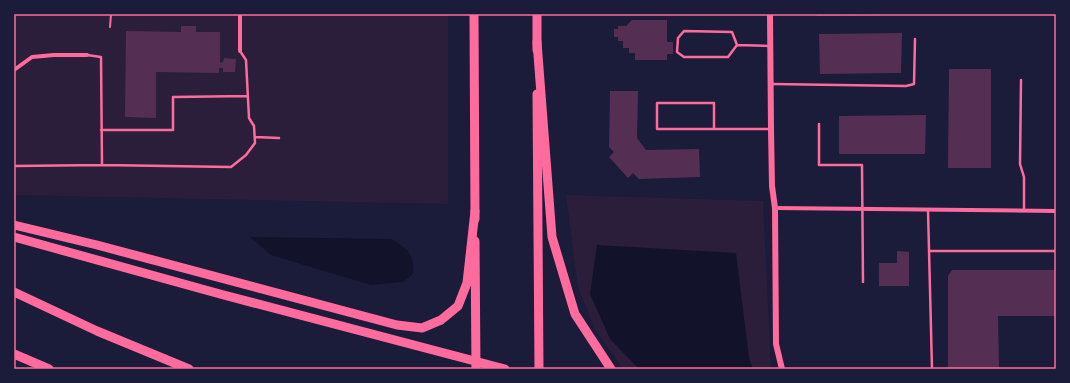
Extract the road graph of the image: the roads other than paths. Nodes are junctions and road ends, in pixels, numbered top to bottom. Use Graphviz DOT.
graph roads {
  1 [pos="240,14"];
  2 [pos="474,14"];
  3 [pos="537,14"];
  4 [pos="770,14"];
  5 [pos="915,39"];
  6 [pos="537,42"];
  7 [pos="737,45"];
  8 [pos="771,46"];
  9 [pos="240,51"];
  10 [pos="87,55"];
  11 [pos="14,70"];
  12 [pos="1021,80"];
  13 [pos="772,84"];
  14 [pos="248,96"];
  15 [pos="819,124"];
  16 [pos="714,129"];
  17 [pos="771,129"];
  18 [pos="101,130"];
  19 [pos="255,137"];
  20 [pos="279,138"];
  21 [pos="102,165"];
  22 [pos="14,166"];
  23 [pos="775,208"];
  24 [pos="863,210"];
  25 [pos="928,210"];
  26 [pos="475,211"];
  27 [pos="1024,211"];
  28 [pos="1056,211"];
  29 [pos="14,225"];
  30 [pos="14,237"];
  31 [pos="930,251"];
  32 [pos="1056,251"];
  33 [pos="863,282"];
  34 [pos="14,292"];
  35 [pos="14,354"];
  36 [pos="476,365"];
  37 [pos="49,369"];
  38 [pos="189,369"];
  39 [pos="505,369"];
  40 [pos="539,369"];
  41 [pos="611,369"];
  42 [pos="782,369"];
  43 [pos="932,369"];
  1 -- 9 [label="street"];
  2 -- 26 [label="highway"];
  3 -- 6 [label="highway"];
  4 -- 8 [label="street"];
  5 -- 13 [label="lane"];
  6 -- 40 [label="highway"];
  6 -- 41 [label="highway"];
  7 -- 7 [label="lane"];
  7 -- 8 [label="lane"];
  8 -- 13 [label="street"];
  9 -- 14 [label="lane"];
  10 -- 11 [label="street"];
  10 -- 18 [label="lane"];
  12 -- 27 [label="lane"];
  13 -- 17 [label="street"];
  14 -- 18 [label="lane"];
  14 -- 19 [label="lane"];
  15 -- 24 [label="lane"];
  16 -- 16 [label="lane"];
  16 -- 17 [label="lane"];
  17 -- 23 [label="street"];
  18 -- 21 [label="lane"];
  19 -- 20 [label="lane"];
  19 -- 21 [label="lane"];
  21 -- 22 [label="lane"];
  23 -- 24 [label="street"];
  23 -- 42 [label="street"];
  24 -- 25 [label="street"];
  24 -- 33 [label="lane"];
  25 -- 27 [label="street"];
  25 -- 31 [label="lane"];
  26 -- 29 [label="highway"];
  26 -- 36 [label="highway"];
  27 -- 28 [label="street"];
  30 -- 36 [label="highway"];
  31 -- 32 [label="lane"];
  31 -- 43 [label="lane"];
  34 -- 38 [label="highway"];
  35 -- 37 [label="highway"];
  36 -- 39 [label="highway"];
}
